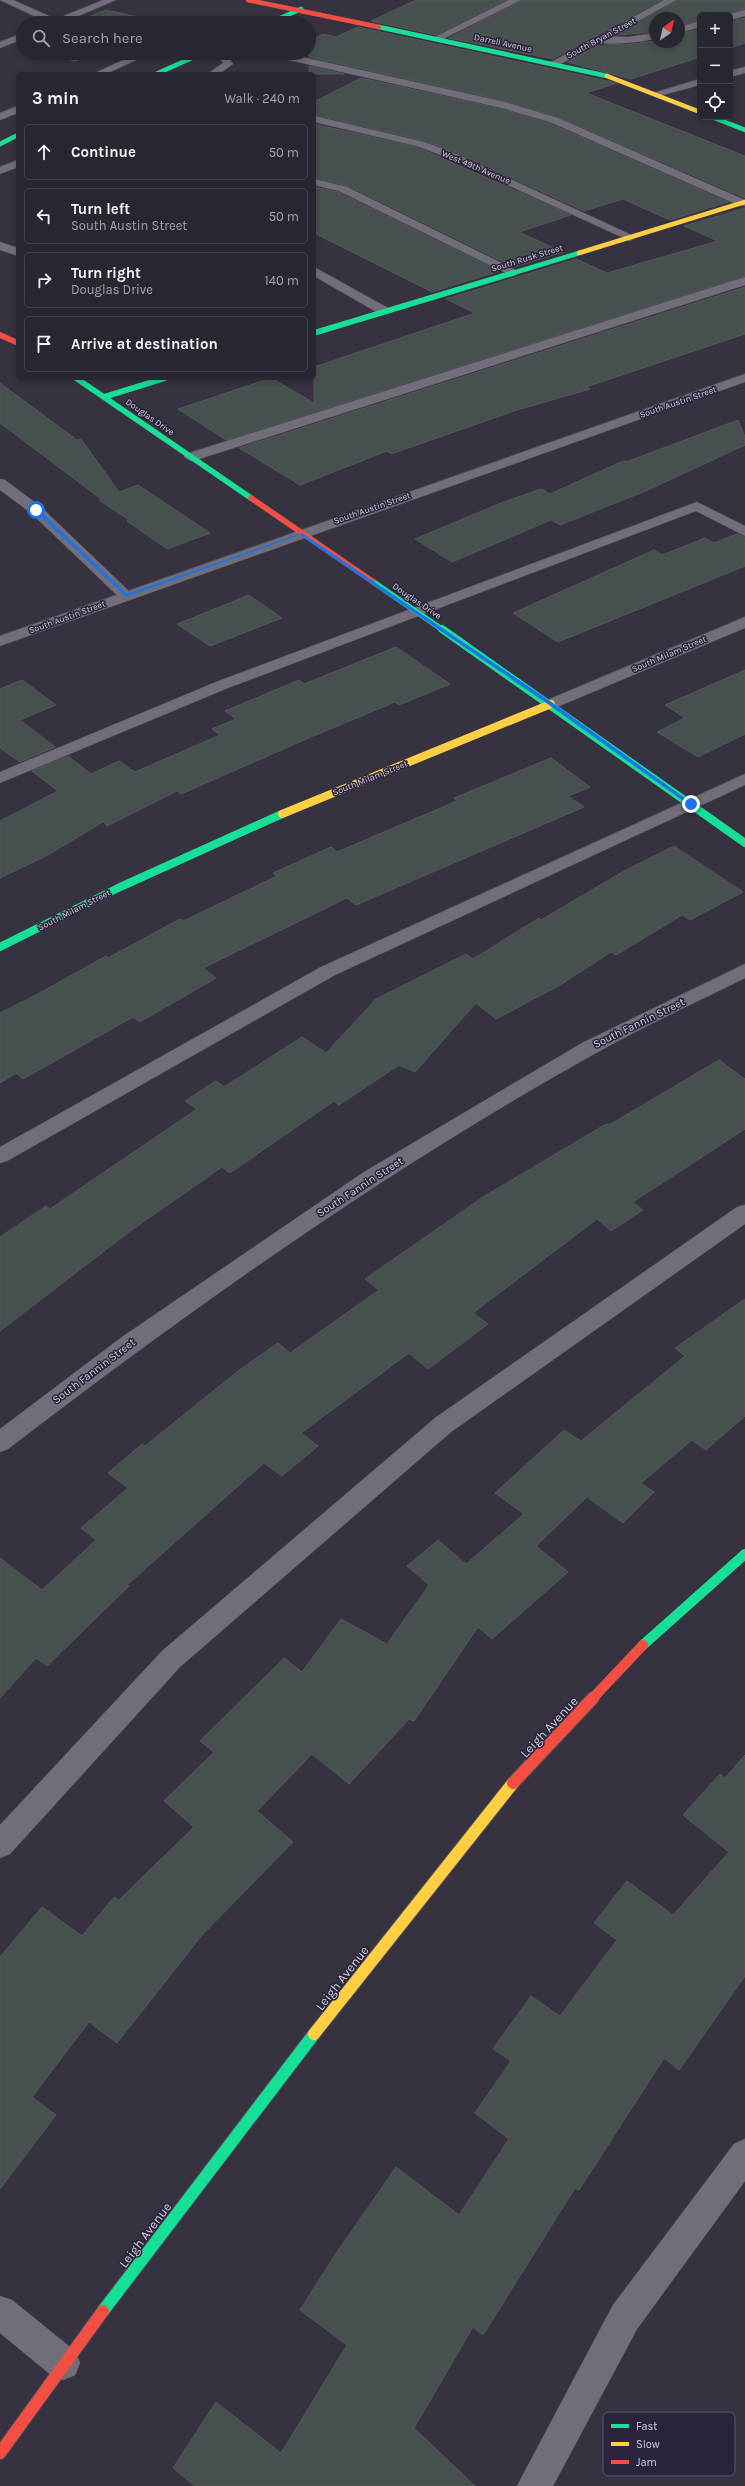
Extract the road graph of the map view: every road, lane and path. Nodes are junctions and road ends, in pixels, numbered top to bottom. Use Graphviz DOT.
graph roads {
  1 [pos="5,0"];
  2 [pos="111,0"];
  3 [pos="248,0"];
  4 [pos="516,0"];
  5 [pos="671,0"];
  6 [pos="311,4"];
  7 [pos="297,10"];
  8 [pos="745,13"];
  9 [pos="40,16"];
  10 [pos="72,16"];
  11 [pos="284,16"];
  12 [pos="733,16"];
  13 [pos="697,25"];
  14 [pos="685,28"];
  15 [pos="649,37"];
  16 [pos="16,39"];
  17 [pos="436,39"];
  18 [pos="600,39"];
  19 [pos="0,45"];
  20 [pos="130,60"];
  21 [pos="187,60"];
  22 [pos="227,60"];
  23 [pos="302,60"];
  24 [pos="553,64"];
  25 [pos="745,70"];
  26 [pos="103,72"];
  27 [pos="160,72"];
  28 [pos="215,72"];
  29 [pos="733,73"];
  30 [pos="697,83"];
  31 [pos="655,94"];
  32 [pos="16,110"];
  33 [pos="697,111"];
  34 [pos="0,117"];
  35 [pos="316,119"];
  36 [pos="719,120"];
  37 [pos="744,130"];
  38 [pos="16,137"];
  39 [pos="0,144"];
  40 [pos="16,164"];
  41 [pos="1,171"];
  42 [pos="16,175"];
  43 [pos="316,182"];
  44 [pos="744,203"];
  45 [pos="630,237"];
  46 [pos="0,246"];
  47 [pos="16,251"];
  48 [pos="316,272"];
  49 [pos="514,272"];
  50 [pos="745,281"];
  51 [pos="384,311"];
  52 [pos="316,332"];
  53 [pos="0,335"];
  54 [pos="16,342"];
  55 [pos="745,378"];
  56 [pos="79,380"];
  57 [pos="158,380"];
  58 [pos="104,396"];
  59 [pos="191,458"];
  60 [pos="0,483"];
  61 [pos="745,532"];
  62 [pos="300,534"];
  63 [pos="126,596"];
  64 [pos="414,611"];
  65 [pos="745,622"];
  66 [pos="0,641"];
  67 [pos="551,704"];
  68 [pos="0,778"];
  69 [pos="745,779"];
  70 [pos="691,804"];
  71 [pos="745,843"];
  72 [pos="0,947"];
  73 [pos="745,970"];
  74 [pos="0,1156"];
  75 [pos="745,1213"];
  76 [pos="0,1442"];
  77 [pos="745,1554"];
  78 [pos="0,1845"];
  79 [pos="745,2155"];
  80 [pos="0,2312"];
  81 [pos="63,2363"];
  82 [pos="0,2453"];
  83 [pos="534,2486"];
  1 -- 9 [label="street"];
  2 -- 10 [label="street"];
  3 -- 7 [label="street, Darrell Avenue"];
  4 -- 17 [label="street"];
  5 -- 18 [label="street, South Bryan Street"];
  6 -- 7 [label="street"];
  7 -- 11 [label="street"];
  7 -- 17 [label="street, Darrell Avenue"];
  8 -- 12 [label="street"];
  13 -- 14 [label="street"];
  15 -- 18 [label="street"];
  16 -- 19 [label="street"];
  17 -- 24 [label="street, Darrell Avenue"];
  18 -- 24 [label="street, South Bryan Street"];
  20 -- 26 [label="street"];
  21 -- 27 [label="street"];
  22 -- 28 [label="street"];
  23 -- 44 [label="street"];
  24 -- 31 [label="street, Darrell Avenue"];
  25 -- 29 [label="street"];
  30 -- 31 [label="street"];
  31 -- 33 [label="street, Darrell Avenue"];
  32 -- 34 [label="street"];
  35 -- 45 [label="street, West 49th Avenue"];
  36 -- 37 [label="street"];
  38 -- 39 [label="street"];
  40 -- 41 [label="street"];
  41 -- 42 [label="street"];
  43 -- 49 [label="street"];
  44 -- 45 [label="street, South Rusk Street"];
  45 -- 49 [label="street, South Rusk Street"];
  46 -- 47 [label="street"];
  48 -- 51 [label="street"];
  49 -- 51 [label="street, South Rusk Street"];
  50 -- 59 [label="street"];
  51 -- 52 [label="street, South Rusk Street"];
  53 -- 54 [label="street"];
  55 -- 62 [label="street, South Austin Street"];
  56 -- 58 [label="street, Douglas Drive"];
  57 -- 58 [label="street"];
  58 -- 59 [label="street, Douglas Drive"];
  59 -- 62 [label="street, Douglas Drive"];
  60 -- 63 [label="street"];
  61 -- 64 [label="street"];
  62 -- 63 [label="street, South Austin Street"];
  62 -- 64 [label="street, Douglas Drive"];
  63 -- 66 [label="street, South Austin Street"];
  64 -- 67 [label="street, Douglas Drive"];
  64 -- 68 [label="street"];
  65 -- 67 [label="street, South Milam Street"];
  67 -- 70 [label="street, Douglas Drive"];
  67 -- 72 [label="street, South Milam Street"];
  69 -- 70 [label="street"];
  70 -- 71 [label="street, Douglas Drive"];
  70 -- 74 [label="street"];
  73 -- 76 [label="street, South Fannin Street"];
  75 -- 78 [label="street"];
  77 -- 81 [label="street, Leigh Avenue"];
  79 -- 83 [label="street"];
  80 -- 81 [label="street"];
  81 -- 82 [label="street, Leigh Avenue"];
}
